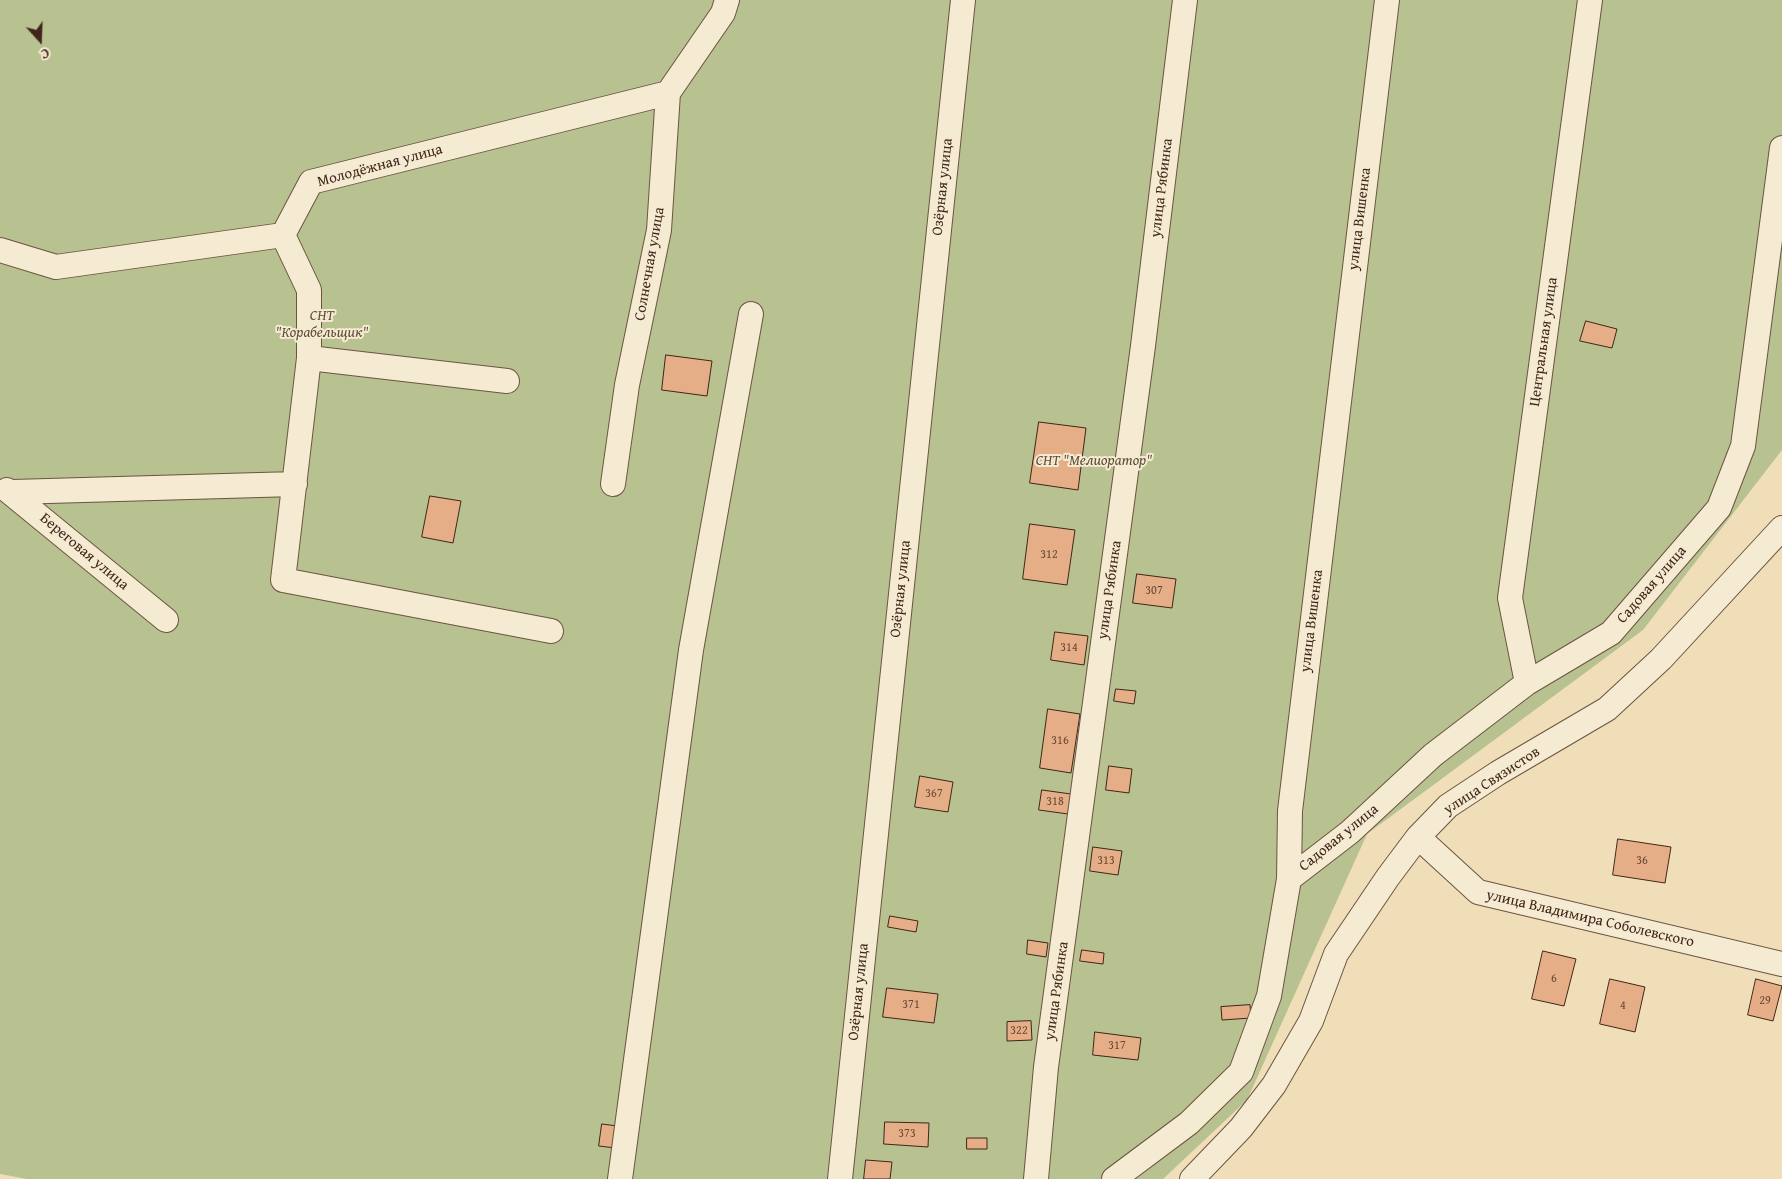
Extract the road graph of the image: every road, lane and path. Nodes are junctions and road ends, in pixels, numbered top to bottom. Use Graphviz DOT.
graph roads {
  1 [pos="726,0"];
  2 [pos="963,0"];
  3 [pos="1185,0"];
  4 [pos="1387,0"];
  5 [pos="1590,0"];
  6 [pos="668,94"];
  7 [pos="1782,148"];
  8 [pos="283,235"];
  9 [pos="0,250"];
  10 [pos="751,314"];
  11 [pos="309,358"];
  12 [pos="507,381"];
  13 [pos="295,484"];
  14 [pos="613,484"];
  15 [pos="6,489"];
  16 [pos="1782,528"];
  17 [pos="166,620"];
  18 [pos="552,631"];
  19 [pos="1527,683"];
  20 [pos="1418,838"];
  21 [pos="1289,879"];
  22 [pos="1782,964"];
  23 [pos="620,1179"];
  24 [pos="840,1179"];
  25 [pos="1036,1179"];
  26 [pos="1114,1179"];
  27 [pos="1192,1179"];
  1 -- 6 [label="street"];
  2 -- 24 [label="street, Озёрная улица"];
  3 -- 25 [label="street, улица Рябинка"];
  4 -- 21 [label="street, улица Вишенка"];
  5 -- 19 [label="street, Центральная улица"];
  6 -- 8 [label="street, Молодёжная улица"];
  6 -- 14 [label="street, Солнечная улица"];
  7 -- 19 [label="street, Садовая улица"];
  8 -- 9 [label="street"];
  8 -- 11 [label="street"];
  10 -- 23 [label="street"];
  11 -- 12 [label="street"];
  11 -- 13 [label="street"];
  13 -- 15 [label="street"];
  13 -- 18 [label="street"];
  15 -- 17 [label="street, Береговая улица"];
  16 -- 20 [label="street, улица Связистов"];
  19 -- 21 [label="street, Садовая улица"];
  20 -- 22 [label="street, улица Владимира Соболевского"];
  20 -- 27 [label="street, улица Связистов"];
  21 -- 26 [label="street, улица Вишенка"];
}
